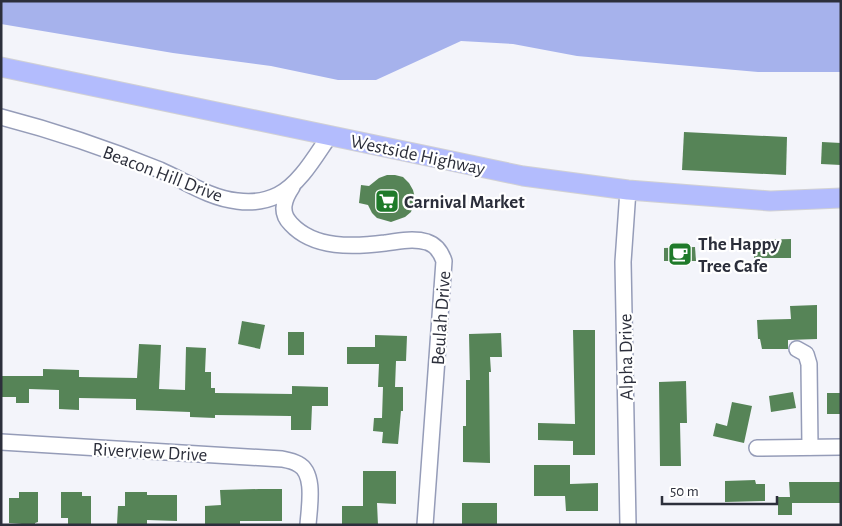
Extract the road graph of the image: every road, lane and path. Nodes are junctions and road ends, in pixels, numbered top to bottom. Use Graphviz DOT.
graph roads {
  1 [pos="1,67"];
  2 [pos="1,117"];
  3 [pos="330,135"];
  4 [pos="292,187"];
  5 [pos="628,190"];
  6 [pos="841,198"];
  7 [pos="797,349"];
  8 [pos="1,442"];
  9 [pos="810,447"];
  10 [pos="841,447"];
  11 [pos="757,448"];
  12 [pos="308,525"];
  13 [pos="426,525"];
  14 [pos="628,525"];
  1 -- 3 [label="main road, Westside Highway"];
  2 -- 4 [label="street, Beacon Hill Drive"];
  3 -- 4 [label="street, Beacon Hill Drive"];
  3 -- 5 [label="main road, Westside Highway"];
  4 -- 13 [label="street, Beulah Drive"];
  5 -- 6 [label="main road, Westside Highway"];
  5 -- 14 [label="street, Alpha Drive"];
  7 -- 9 [label="street"];
  8 -- 12 [label="street, Riverview Drive"];
  9 -- 10 [label="street"];
  9 -- 11 [label="street"];
}
